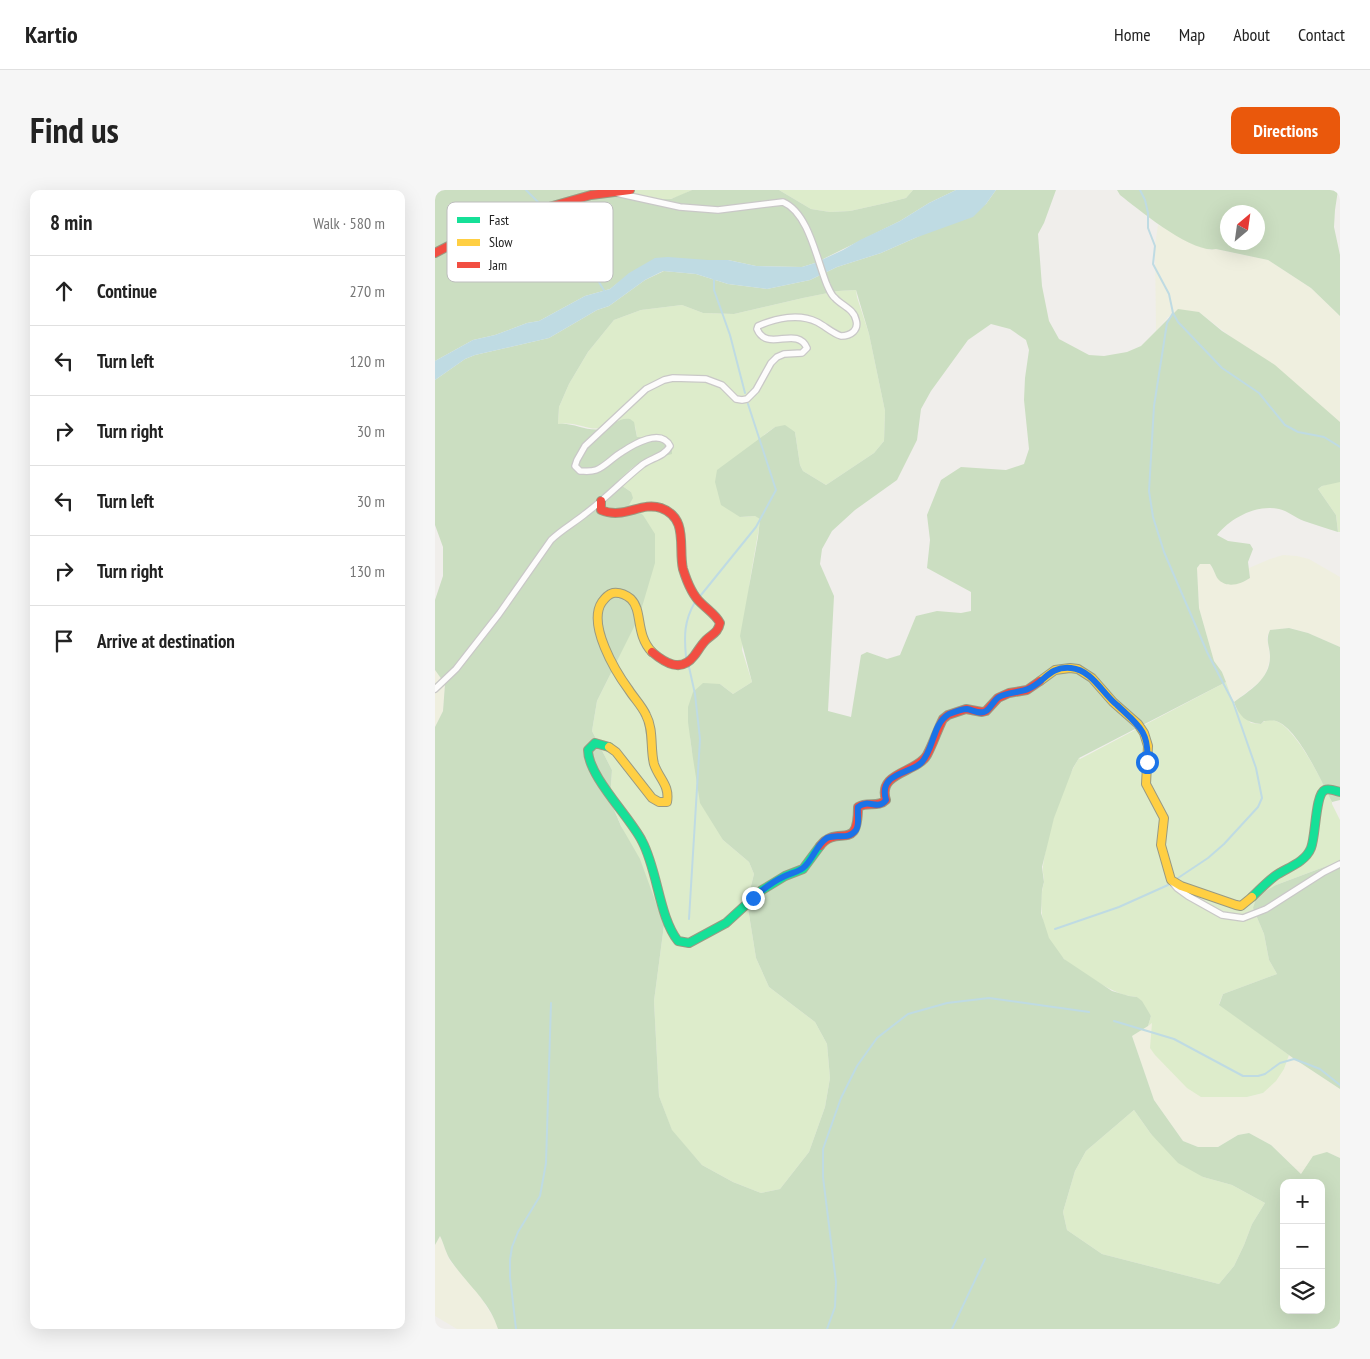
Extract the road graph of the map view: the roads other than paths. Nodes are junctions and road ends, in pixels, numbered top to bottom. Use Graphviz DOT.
graph roads {
  1 [pos="630,190"];
  2 [pos="611,192"];
  3 [pos="566,202"];
  4 [pos="447,247"];
  5 [pos="435,253"];
  6 [pos="601,501"];
  7 [pos="435,689"];
  8 [pos="1340,792"];
  9 [pos="1340,864"];
  10 [pos="1171,880"];
  1 -- 2 [label="street"];
  2 -- 3 [label="street"];
  2 -- 6 [label="street"];
  4 -- 5 [label="street"];
  6 -- 7 [label="street"];
  6 -- 10 [label="street"];
  8 -- 10 [label="street"];
  9 -- 10 [label="street"];
}
